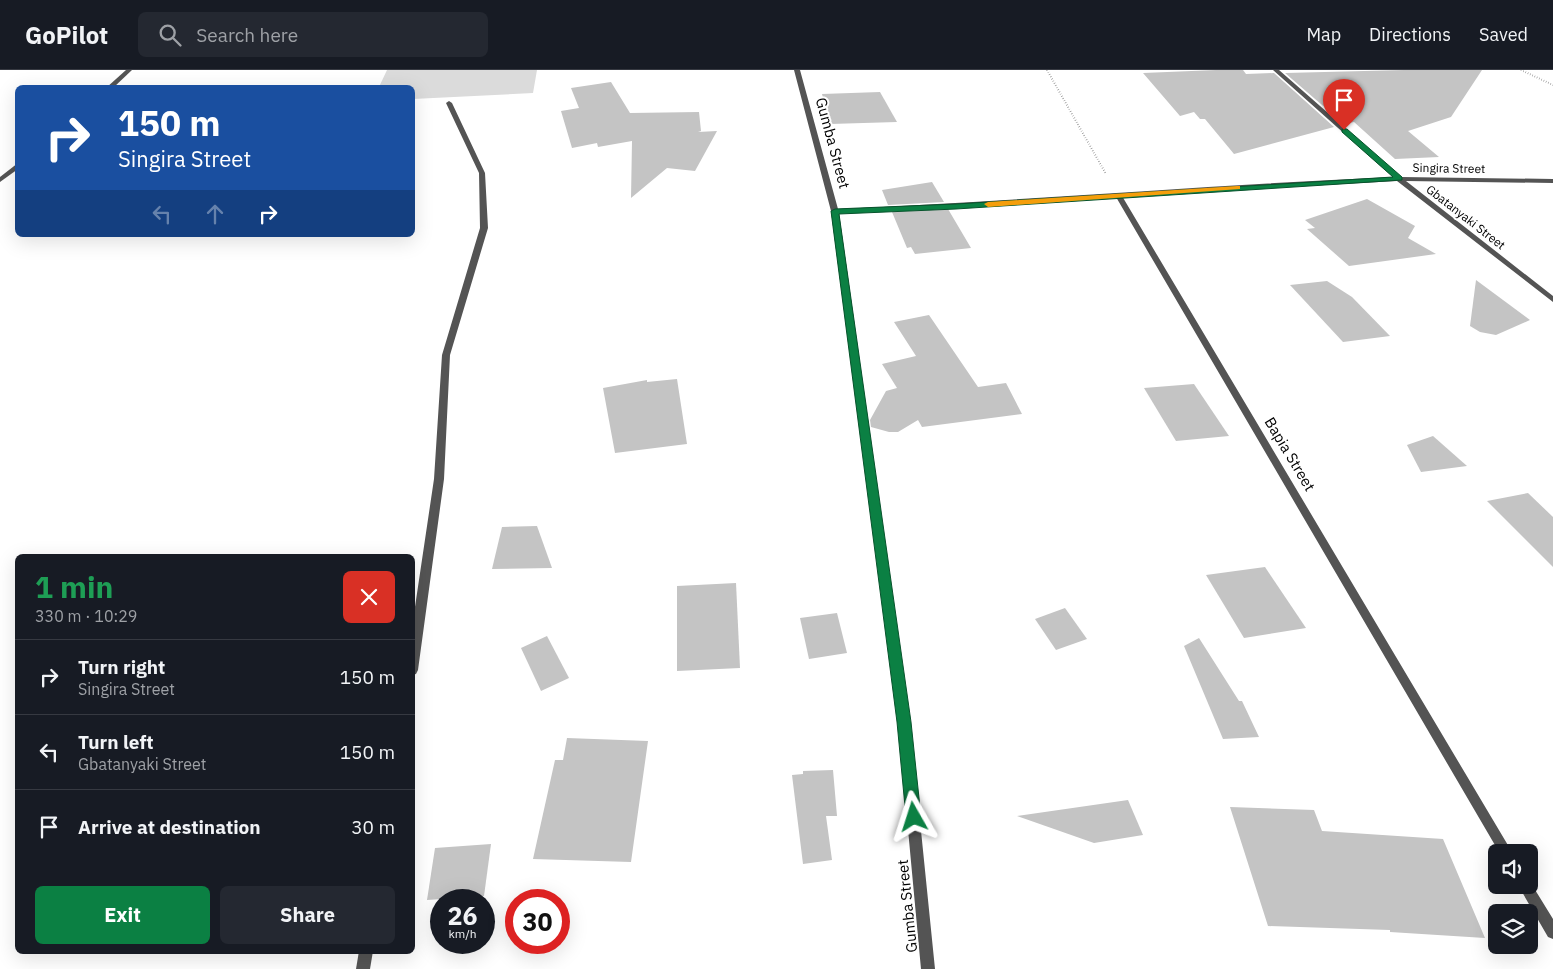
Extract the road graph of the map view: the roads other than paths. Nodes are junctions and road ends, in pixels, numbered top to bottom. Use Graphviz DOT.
graph roads {
  1 [pos="129,70"];
  2 [pos="797,70"];
  3 [pos="1276,70"];
  4 [pos="112,85"];
  5 [pos="449,103"];
  6 [pos="15,168"];
  7 [pos="1399,178"];
  8 [pos="0,180"];
  9 [pos="1553,181"];
  10 [pos="1118,195"];
  11 [pos="835,211"];
  12 [pos="1553,300"];
  13 [pos="415,649"];
  14 [pos="1501,844"];
  15 [pos="1530,894"];
  16 [pos="1553,932"];
  17 [pos="366,954"];
  18 [pos="363,969"];
  19 [pos="928,969"];
  1 -- 4 [label="street"];
  2 -- 11 [label="street, Gumba Street"];
  3 -- 7 [label="street, Gbatanyaki Street"];
  5 -- 13 [label="street"];
  6 -- 8 [label="street"];
  7 -- 9 [label="street, Singira Street"];
  7 -- 10 [label="street, Singira Street"];
  7 -- 12 [label="street, Gbatanyaki Street"];
  10 -- 11 [label="street, Singira Street"];
  10 -- 14 [label="street, Bapia Street"];
  11 -- 19 [label="street, Gumba Street"];
  15 -- 16 [label="street"];
  17 -- 18 [label="street"];
}
